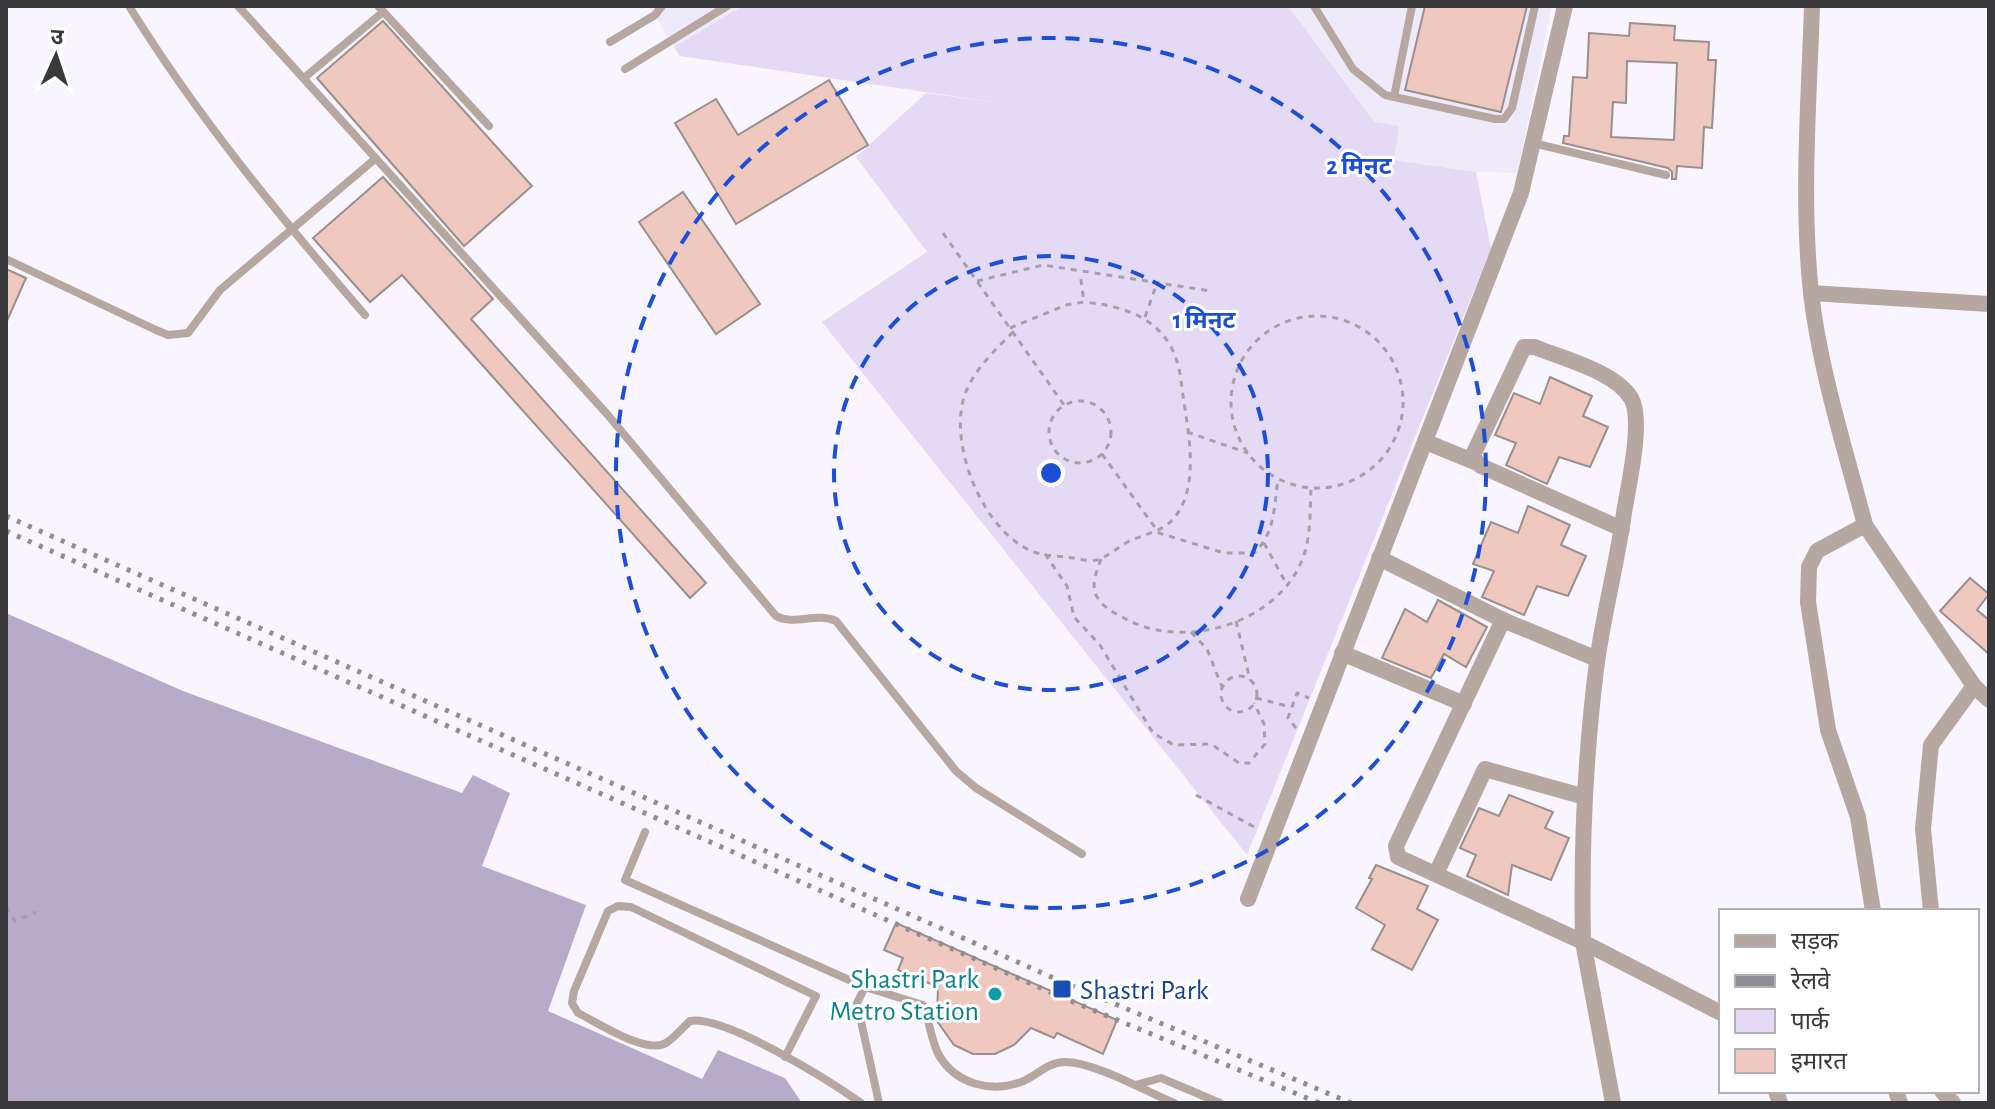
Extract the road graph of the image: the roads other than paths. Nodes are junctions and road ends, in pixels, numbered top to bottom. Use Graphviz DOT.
graph roads {
  1 [pos="129,6"];
  2 [pos="238,6"];
  3 [pos="662,6"];
  4 [pos="727,6"];
  5 [pos="1314,6"];
  6 [pos="1412,6"];
  7 [pos="1535,6"];
  8 [pos="1565,6"];
  9 [pos="1812,6"];
  10 [pos="380,9"];
  11 [pos="610,42"];
  12 [pos="625,69"];
  13 [pos="304,78"];
  14 [pos="1394,97"];
  15 [pos="489,126"];
  16 [pos="1533,143"];
  17 [pos="375,159"];
  18 [pos="1666,175"];
  19 [pos="292,231"];
  20 [pos="6,259"];
  21 [pos="1811,293"];
  22 [pos="1989,304"];
  23 [pos="365,315"];
  24 [pos="1426,442"];
  25 [pos="1475,462"];
  26 [pos="1865,525"];
  27 [pos="1622,529"];
  28 [pos="1379,558"];
  29 [pos="1503,620"];
  30 [pos="1342,653"];
  31 [pos="1597,659"];
  32 [pos="1974,686"];
  33 [pos="1989,700"];
  34 [pos="1464,704"];
  35 [pos="1585,797"];
  36 [pos="645,832"];
  37 [pos="1082,854"];
  38 [pos="1436,874"];
  39 [pos="1248,899"];
  40 [pos="1873,909"];
  41 [pos="1931,909"];
  42 [pos="1583,942"];
  43 [pos="865,987"];
  44 [pos="1719,1012"];
  45 [pos="785,1057"];
  46 [pos="1134,1086"];
  47 [pos="861,1103"];
  48 [pos="879,1103"];
  49 [pos="1174,1103"];
  50 [pos="1220,1103"];
  51 [pos="1613,1103"];
  1 -- 19 [label="lane"];
  2 -- 13 [label="lane"];
  3 -- 11 [label="lane"];
  4 -- 12 [label="lane"];
  5 -- 14 [label="lane"];
  6 -- 14 [label="lane"];
  7 -- 14 [label="lane"];
  8 -- 16 [label="street"];
  9 -- 21 [label="street"];
  10 -- 13 [label="lane"];
  10 -- 15 [label="lane"];
  13 -- 17 [label="lane"];
  16 -- 18 [label="lane"];
  16 -- 24 [label="street"];
  17 -- 19 [label="lane"];
  17 -- 37 [label="lane"];
  19 -- 20 [label="lane"];
  19 -- 23 [label="lane"];
  21 -- 22 [label="street"];
  21 -- 26 [label="street"];
  24 -- 25 [label="street"];
  24 -- 28 [label="street"];
  25 -- 27 [label="street"];
  25 -- 27 [label="street"];
  26 -- 32 [label="street"];
  26 -- 40 [label="street"];
  27 -- 31 [label="street"];
  28 -- 29 [label="street"];
  28 -- 30 [label="street"];
  29 -- 31 [label="street"];
  29 -- 34 [label="street"];
  30 -- 34 [label="street"];
  30 -- 39 [label="street"];
  31 -- 35 [label="street"];
  32 -- 33 [label="street"];
  32 -- 41 [label="street"];
  34 -- 38 [label="street"];
  35 -- 38 [label="street"];
  35 -- 42 [label="street"];
  36 -- 43 [label="lane"];
  38 -- 42 [label="street"];
  42 -- 44 [label="street"];
  42 -- 51 [label="street"];
  43 -- 46 [label="lane"];
  43 -- 48 [label="lane"];
  45 -- 45 [label="lane"];
  45 -- 47 [label="lane"];
  46 -- 49 [label="lane"];
  46 -- 50 [label="lane"];
}
